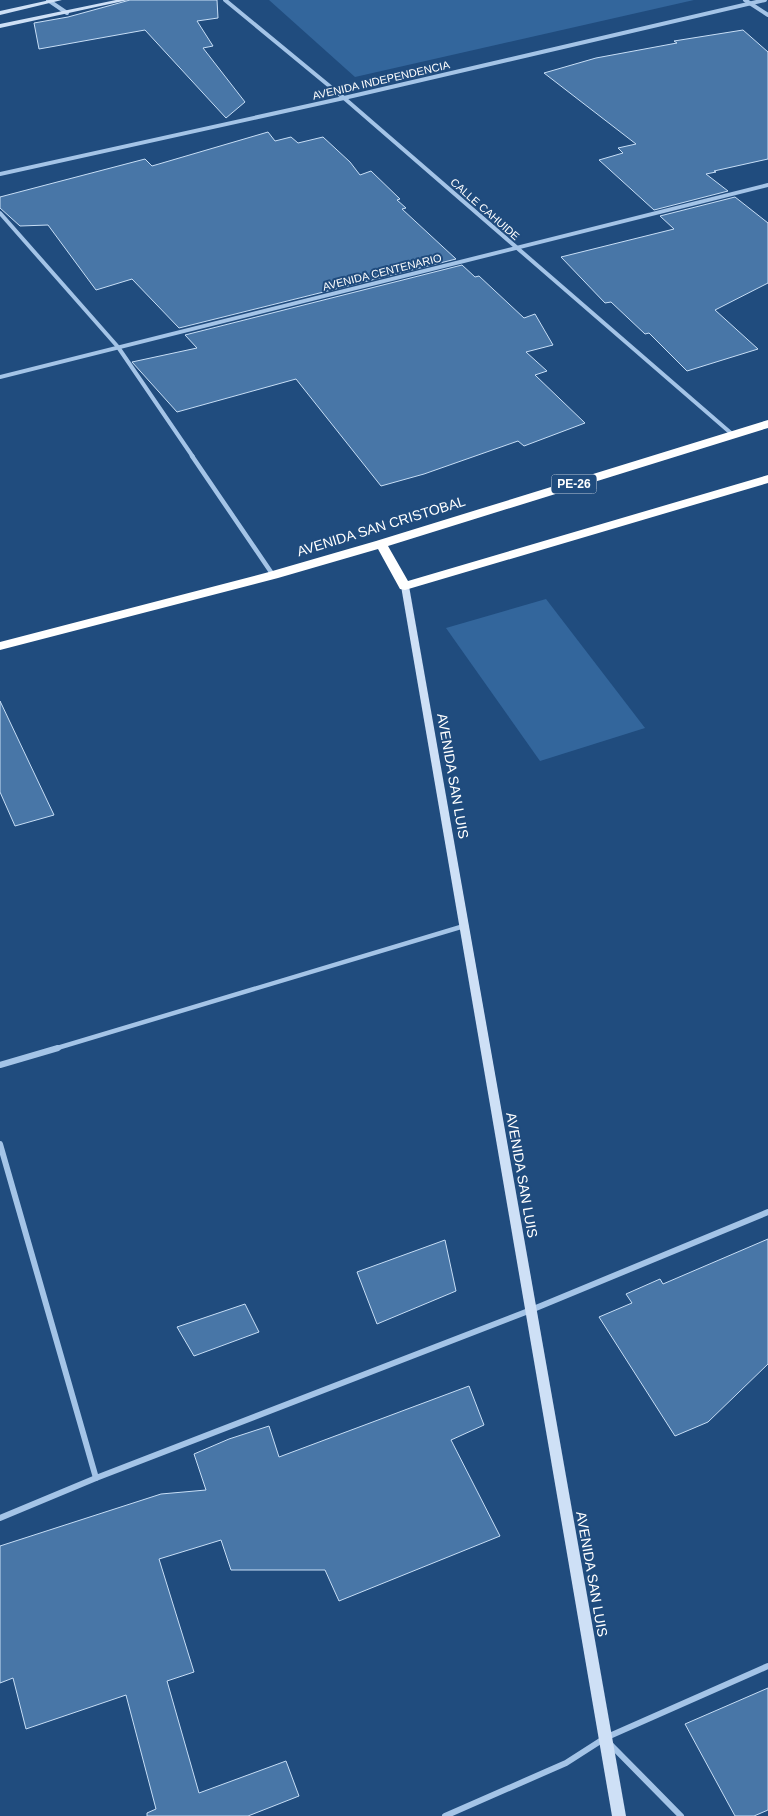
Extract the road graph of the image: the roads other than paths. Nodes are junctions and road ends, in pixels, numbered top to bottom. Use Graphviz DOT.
graph roads {
  1 [pos="59,0"];
  2 [pos="125,0"];
  3 [pos="225,0"];
  4 [pos="744,0"];
  5 [pos="765,0"];
  6 [pos="49,1"];
  7 [pos="750,3"];
  8 [pos="0,13"];
  9 [pos="68,13"];
  10 [pos="768,15"];
  11 [pos="0,26"];
  12 [pos="344,98"];
  13 [pos="0,174"];
  14 [pos="768,185"];
  15 [pos="0,213"];
  16 [pos="516,248"];
  17 [pos="118,347"];
  18 [pos="0,377"];
  19 [pos="768,424"];
  20 [pos="732,434"];
  21 [pos="768,479"];
  22 [pos="381,544"];
  23 [pos="273,575"];
  24 [pos="405,586"];
  25 [pos="0,646"];
  26 [pos="464,926"];
  27 [pos="0,1065"];
  28 [pos="0,1144"];
  29 [pos="768,1212"];
  30 [pos="531,1310"];
  31 [pos="96,1478"];
  32 [pos="0,1518"];
  33 [pos="768,1666"];
  34 [pos="605,1738"];
  35 [pos="445,1816"];
  36 [pos="619,1816"];
  37 [pos="681,1816"];
  1 -- 6 [label="main road"];
  2 -- 9 [label="main road"];
  3 -- 12 [label="street, CALLE CAHUIDE"];
  4 -- 7 [label="street"];
  5 -- 7 [label="street, AVENIDA INDEPENDENCIA"];
  6 -- 8 [label="main road"];
  6 -- 9 [label="street"];
  7 -- 10 [label="street"];
  7 -- 12 [label="street, AVENIDA INDEPENDENCIA"];
  9 -- 11 [label="main road"];
  12 -- 13 [label="street, AVENIDA INDEPENDENCIA"];
  12 -- 16 [label="street, CALLE CAHUIDE"];
  14 -- 16 [label="street, AVENIDA CENTENARIO"];
  15 -- 17 [label="street"];
  16 -- 17 [label="street, AVENIDA CENTENARIO"];
  16 -- 20 [label="street, CALLE CAHUIDE"];
  17 -- 18 [label="street, AVENIDA CENTENARIO"];
  17 -- 23 [label="street"];
  19 -- 20 [label="highway, AVENIDA SAN CRISTOBAL / PE-26"];
  20 -- 22 [label="highway, AVENIDA SAN CRISTOBAL / PE-26"];
  21 -- 24 [label="highway"];
  22 -- 23 [label="highway, AVENIDA SAN CRISTOBAL / PE-26"];
  22 -- 24 [label="highway, AVENIDA SAN LUIS"];
  23 -- 25 [label="highway, AVENIDA SAN CRISTOBAL / PE-26"];
  24 -- 26 [label="main road, AVENIDA SAN LUIS"];
  26 -- 27 [label="street"];
  26 -- 30 [label="main road, AVENIDA SAN LUIS"];
  28 -- 31 [label="street"];
  29 -- 30 [label="street"];
  30 -- 31 [label="street"];
  30 -- 34 [label="main road, AVENIDA SAN LUIS"];
  31 -- 32 [label="street"];
  33 -- 34 [label="street"];
  34 -- 35 [label="street"];
  34 -- 36 [label="main road, AVENIDA SAN LUIS"];
  34 -- 37 [label="street"];
}
